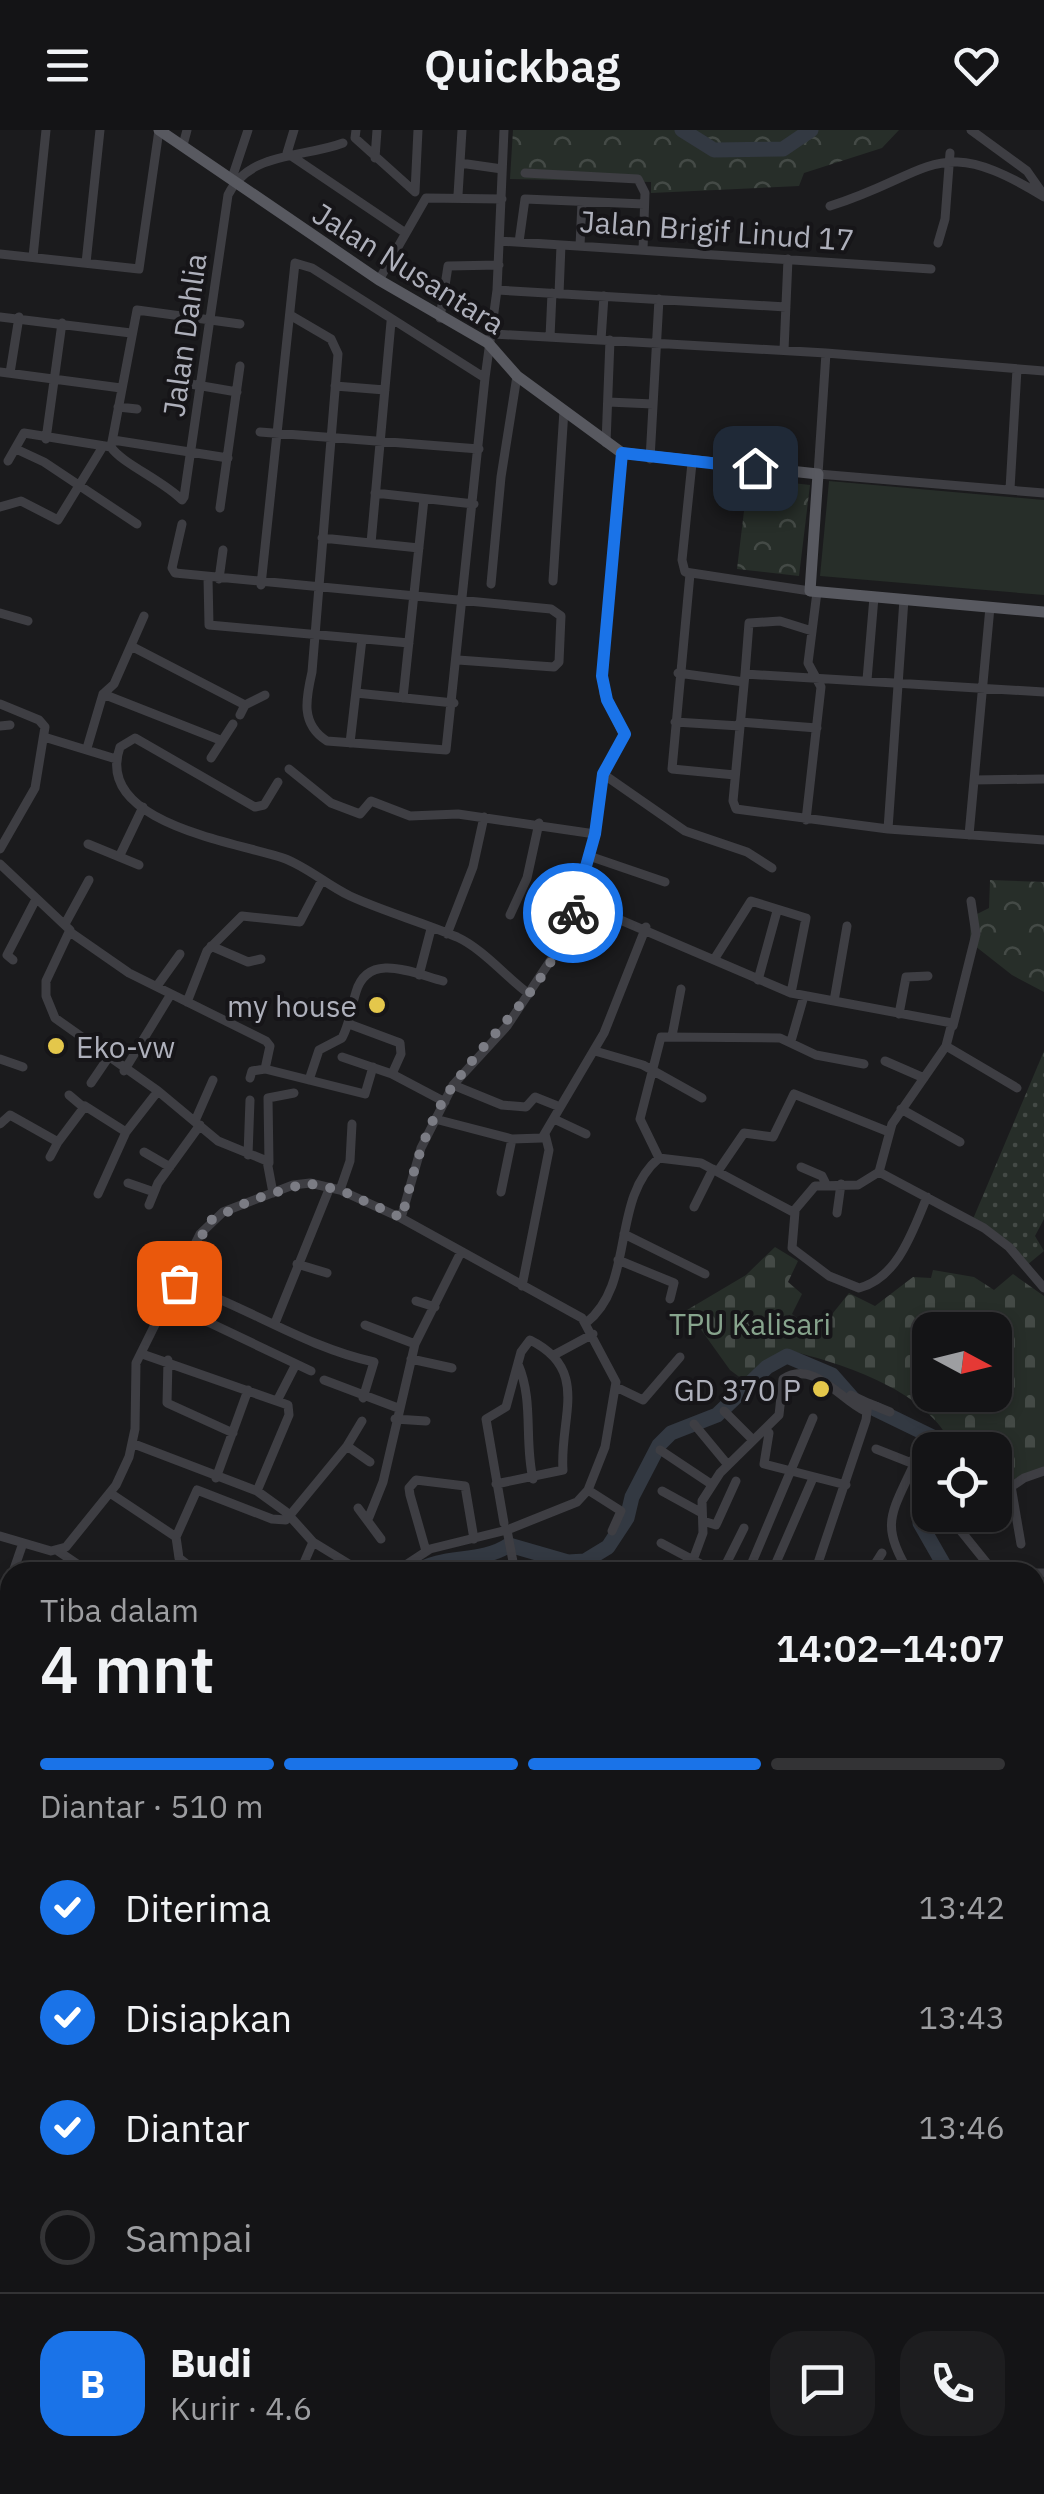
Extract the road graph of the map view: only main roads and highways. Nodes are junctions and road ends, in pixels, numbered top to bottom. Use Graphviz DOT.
graph roads {
  1 [pos="159,130"];
  2 [pos="1044,612"];
  1 -- 2 [label="main road, Jalan Nusantara"];
}
